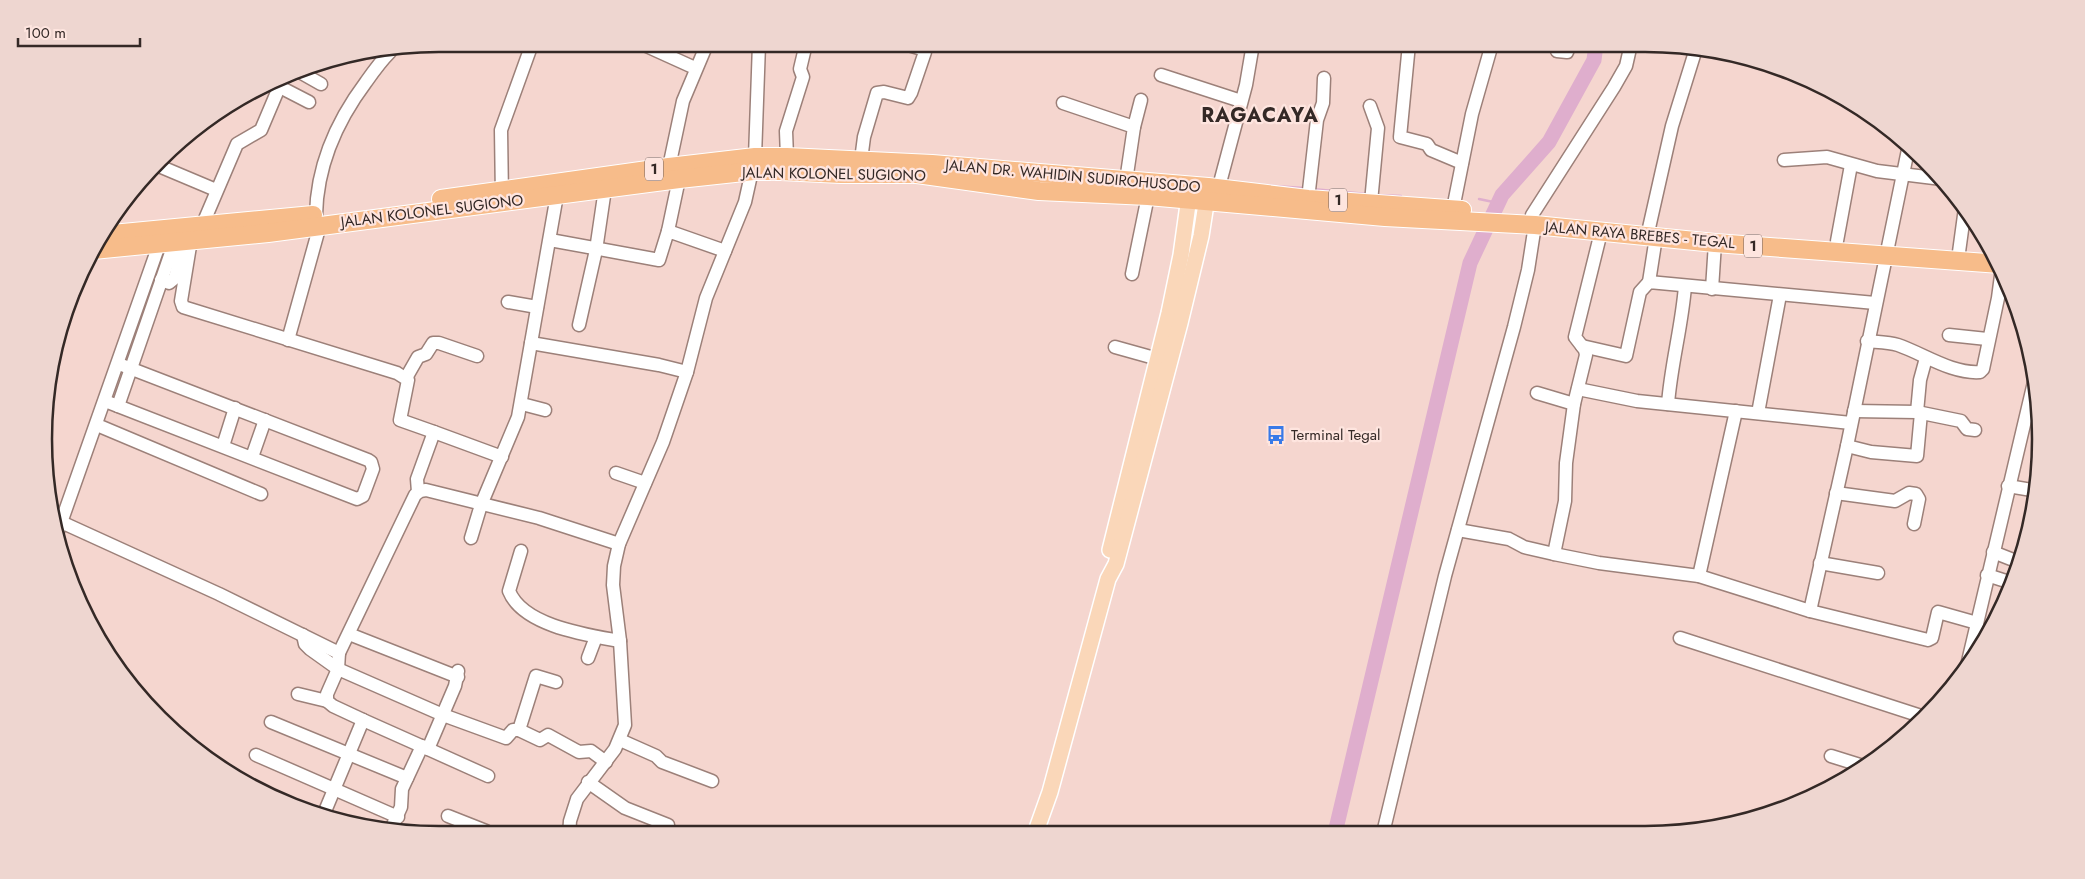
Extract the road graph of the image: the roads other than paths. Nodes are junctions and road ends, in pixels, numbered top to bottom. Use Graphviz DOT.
graph roads {
  1 [pos="529,52"];
  2 [pos="660,52"];
  3 [pos="702,52"];
  4 [pos="759,52"];
  5 [pos="804,52"];
  6 [pos="925,52"];
  7 [pos="1251,52"];
  8 [pos="1408,52"];
  9 [pos="1490,52"];
  10 [pos="1629,52"];
  11 [pos="387,56"];
  12 [pos="1694,56"];
  13 [pos="695,68"];
  14 [pos="1161,75"];
  15 [pos="307,76"];
  16 [pos="1324,78"];
  17 [pos="321,84"];
  18 [pos="285,85"];
  19 [pos="279,87"];
  20 [pos="1141,100"];
  21 [pos="1241,101"];
  22 [pos="308,102"];
  23 [pos="1063,103"];
  24 [pos="1370,106"];
  25 [pos="1134,126"];
  26 [pos="1907,154"];
  27 [pos="787,157"];
  28 [pos="861,160"];
  29 [pos="1784,160"];
  30 [pos="1462,163"];
  31 [pos="754,164"];
  32 [pos="1851,165"];
  33 [pos="164,168"];
  34 [pos="674,173"];
  35 [pos="1902,175"];
  36 [pos="1127,176"];
  37 [pos="1930,178"];
  38 [pos="605,189"];
  39 [pos="216,190"];
  40 [pos="1208,191"];
  41 [pos="1309,191"];
  42 [pos="557,195"];
  43 [pos="1371,195"];
  44 [pos="1148,196"];
  45 [pos="502,197"];
  46 [pos="1460,213"];
  47 [pos="1964,219"];
  48 [pos="318,220"];
  49 [pos="1534,220"];
  50 [pos="668,232"];
  51 [pos="1601,232"];
  52 [pos="1652,232"];
  53 [pos="111,235"];
  54 [pos="182,238"];
  55 [pos="550,240"];
  56 [pos="1837,241"];
  57 [pos="1715,243"];
  58 [pos="103,249"];
  59 [pos="596,250"];
  60 [pos="1888,250"];
  61 [pos="725,251"];
  62 [pos="1959,252"];
  63 [pos="1985,254"];
  64 [pos="1990,263"];
  65 [pos="1132,274"];
  66 [pos="1649,282"];
  67 [pos="2000,284"];
  68 [pos="1685,286"];
  69 [pos="1712,289"];
  70 [pos="1780,295"];
  71 [pos="1179,298"];
  72 [pos="508,302"];
  73 [pos="1875,303"];
  74 [pos="537,306"];
  75 [pos="579,326"];
  76 [pos="1949,335"];
  77 [pos="1987,339"];
  78 [pos="288,340"];
  79 [pos="1867,341"];
  80 [pos="531,343"];
  81 [pos="1582,346"];
  82 [pos="1116,347"];
  83 [pos="477,356"];
  84 [pos="1926,358"];
  85 [pos="1158,359"];
  86 [pos="125,366"];
  87 [pos="686,372"];
  88 [pos="406,378"];
  89 [pos="1578,389"];
  90 [pos="1537,393"];
  91 [pos="105,402"];
  92 [pos="522,404"];
  93 [pos="1574,404"];
  94 [pos="1668,404"];
  95 [pos="118,406"];
  96 [pos="235,408"];
  97 [pos="2031,409"];
  98 [pos="545,410"];
  99 [pos="1736,411"];
  100 [pos="1758,413"];
  101 [pos="1919,413"];
  102 [pos="1852,417"];
  103 [pos="265,420"];
  104 [pos="97,425"];
  105 [pos="1975,430"];
  106 [pos="434,432"];
  107 [pos="223,446"];
  108 [pos="1847,446"];
  109 [pos="502,456"];
  110 [pos="252,457"];
  111 [pos="616,473"];
  112 [pos="645,483"];
  113 [pos="2008,486"];
  114 [pos="2029,490"];
  115 [pos="418,492"];
  116 [pos="1836,493"];
  117 [pos="261,494"];
  118 [pos="481,505"];
  119 [pos="61,521"];
  120 [pos="61,522"];
  121 [pos="1914,524"];
  122 [pos="1458,530"];
  123 [pos="470,538"];
  124 [pos="619,544"];
  125 [pos="521,551"];
  126 [pos="1993,552"];
  127 [pos="1554,554"];
  128 [pos="2013,560"];
  129 [pos="1820,563"];
  130 [pos="1878,573"];
  131 [pos="1699,576"];
  132 [pos="1987,576"];
  133 [pos="1108,579"];
  134 [pos="2006,581"];
  135 [pos="1810,611"];
  136 [pos="1977,622"];
  137 [pos="349,634"];
  138 [pos="303,635"];
  139 [pos="596,637"];
  140 [pos="1680,638"];
  141 [pos="1978,638"];
  142 [pos="620,642"];
  143 [pos="339,653"];
  144 [pos="588,658"];
  145 [pos="338,669"];
  146 [pos="556,682"];
  147 [pos="298,694"];
  148 [pos="327,700"];
  149 [pos="443,715"];
  150 [pos="1917,715"];
  151 [pos="364,720"];
  152 [pos="271,722"];
  153 [pos="519,730"];
  154 [pos="620,740"];
  155 [pos="425,747"];
  156 [pos="348,754"];
  157 [pos="256,755"];
  158 [pos="1831,756"];
  159 [pos="606,762"];
  160 [pos="1856,764"];
  161 [pos="488,776"];
  162 [pos="407,778"];
  163 [pos="712,781"];
  164 [pos="588,782"];
  165 [pos="334,789"];
  166 [pos="326,809"];
  167 [pos="448,816"];
  168 [pos="395,822"];
  169 [pos="668,825"];
  170 [pos="473,826"];
  171 [pos="570,826"];
  172 [pos="1038,826"];
  173 [pos="1385,826"];
  1 -- 45 [label="street"];
  2 -- 13 [label="street"];
  3 -- 13 [label="street"];
  4 -- 31 [label="street"];
  5 -- 27 [label="street"];
  6 -- 28 [label="street"];
  7 -- 21 [label="street"];
  8 -- 30 [label="street"];
  9 -- 30 [label="street"];
  10 -- 49 [label="street"];
  11 -- 48 [label="street"];
  12 -- 52 [label="street"];
  13 -- 34 [label="street"];
  14 -- 21 [label="street"];
  15 -- 17 [label="street"];
  16 -- 41 [label="street"];
  18 -- 22 [label="street"];
  19 -- 39 [label="street"];
  20 -- 25 [label="street"];
  21 -- 40 [label="street"];
  23 -- 25 [label="street"];
  24 -- 43 [label="street"];
  25 -- 36 [label="street"];
  26 -- 35 [label="street"];
  27 -- 28 [label="highway, JALAN DR. WAHIDIN SUDIROHUSODO / 1"];
  27 -- 31 [label="highway, JALAN DR. WAHIDIN SUDIROHUSODO / 1"];
  28 -- 36 [label="highway, JALAN DR. WAHIDIN SUDIROHUSODO / 1"];
  29 -- 32 [label="street"];
  30 -- 46 [label="street"];
  31 -- 34 [label="highway, JALAN DR. WAHIDIN SUDIROHUSODO / 1"];
  31 -- 44 [label="highway, JALAN KOLONEL SUGIONO / 1"];
  31 -- 61 [label="street"];
  32 -- 35 [label="street"];
  32 -- 56 [label="street"];
  33 -- 39 [label="street"];
  34 -- 38 [label="highway, JALAN KOLONEL SUGIONO / 1"];
  34 -- 45 [label="highway, JALAN DR. WAHIDIN SUDIROHUSODO / 1"];
  34 -- 50 [label="street"];
  35 -- 37 [label="street"];
  35 -- 60 [label="street"];
  36 -- 40 [label="highway, JALAN DR. WAHIDIN SUDIROHUSODO / 1"];
  38 -- 42 [label="highway, JALAN KOLONEL SUGIONO / 1"];
  38 -- 59 [label="street"];
  39 -- 54 [label="street"];
  40 -- 41 [label="highway, JALAN KOLONEL SUGIONO / 1"];
  40 -- 44 [label="highway, JALAN KOLONEL SUGIONO / 1"];
  40 -- 46 [label="highway, JALAN KOLONEL SUGIONO / 1"];
  40 -- 71 [label="main road"];
  41 -- 43 [label="highway, JALAN KOLONEL SUGIONO / 1"];
  42 -- 45 [label="highway, JALAN KOLONEL SUGIONO / 1"];
  42 -- 55 [label="street"];
  43 -- 46 [label="highway, JALAN KOLONEL SUGIONO / 1"];
  44 -- 65 [label="street"];
  45 -- 48 [label="highway, JALAN DR. WAHIDIN SUDIROHUSODO / 1"];
  46 -- 49 [label="highway, JALAN RAYA BREBES - TEGAL / 1"];
  47 -- 62 [label="street"];
  48 -- 54 [label="highway, JALAN DR. WAHIDIN SUDIROHUSODO / 1"];
  48 -- 78 [label="street"];
  49 -- 51 [label="highway, JALAN RAYA BREBES - TEGAL / 1"];
  49 -- 52 [label="highway, JALAN RAYA BREBES - TEGAL / 1"];
  49 -- 122 [label="street"];
  50 -- 59 [label="street"];
  50 -- 61 [label="street"];
  51 -- 52 [label="highway, JALAN RAYA BREBES - TEGAL / 1"];
  51 -- 81 [label="street"];
  52 -- 56 [label="highway, JALAN RAYA BREBES - TEGAL / 1"];
  52 -- 57 [label="highway, JALAN RAYA BREBES - TEGAL / 1"];
  52 -- 66 [label="street"];
  53 -- 54 [label="highway, JALAN DR. WAHIDIN SUDIROHUSODO / 1"];
  54 -- 58 [label="highway, 1"];
  54 -- 78 [label="street"];
  54 -- 86 [label="street"];
  54 -- 86 [label="street"];
  55 -- 59 [label="street"];
  55 -- 74 [label="street"];
  56 -- 60 [label="highway, JALAN RAYA BREBES - TEGAL / 1"];
  57 -- 60 [label="highway, JALAN RAYA BREBES - TEGAL / 1"];
  57 -- 69 [label="street"];
  59 -- 75 [label="street"];
  60 -- 62 [label="highway, JALAN RAYA BREBES - TEGAL / 1"];
  60 -- 64 [label="highway, JALAN RAYA BREBES - TEGAL / 1"];
  60 -- 73 [label="street"];
  61 -- 87 [label="street"];
  62 -- 63 [label="highway, JALAN RAYA BREBES - TEGAL / 1"];
  66 -- 68 [label="street"];
  66 -- 81 [label="street"];
  67 -- 77 [label="street"];
  68 -- 69 [label="street"];
  68 -- 94 [label="street"];
  69 -- 70 [label="street"];
  70 -- 73 [label="street"];
  70 -- 100 [label="street"];
  71 -- 85 [label="main road"];
  71 -- 133 [label="main road"];
  72 -- 74 [label="street"];
  73 -- 79 [label="street"];
  74 -- 80 [label="street"];
  76 -- 77 [label="street"];
  77 -- 84 [label="street"];
  78 -- 88 [label="street"];
  79 -- 84 [label="street"];
  79 -- 102 [label="street"];
  80 -- 87 [label="street"];
  80 -- 92 [label="street"];
  81 -- 89 [label="street"];
  82 -- 85 [label="street"];
  83 -- 88 [label="street"];
  84 -- 101 [label="street"];
  85 -- 133 [label="main road"];
  86 -- 91 [label="street"];
  86 -- 95 [label="street"];
  86 -- 96 [label="street"];
  87 -- 112 [label="street"];
  88 -- 106 [label="street"];
  89 -- 93 [label="street"];
  89 -- 94 [label="street"];
  90 -- 93 [label="street"];
  91 -- 95 [label="street"];
  91 -- 104 [label="street"];
  92 -- 98 [label="street"];
  92 -- 109 [label="street"];
  93 -- 127 [label="street"];
  94 -- 99 [label="street"];
  95 -- 107 [label="street"];
  96 -- 103 [label="street"];
  96 -- 107 [label="street"];
  97 -- 113 [label="street"];
  99 -- 100 [label="street"];
  99 -- 131 [label="street"];
  100 -- 102 [label="street"];
  101 -- 102 [label="street"];
  101 -- 105 [label="street"];
  101 -- 108 [label="street"];
  102 -- 108 [label="street"];
  103 -- 110 [label="street"];
  103 -- 110 [label="street"];
  104 -- 117 [label="street"];
  104 -- 119 [label="street"];
  106 -- 109 [label="street"];
  106 -- 115 [label="street"];
  107 -- 110 [label="street"];
  108 -- 116 [label="street"];
  109 -- 118 [label="street"];
  111 -- 112 [label="street"];
  112 -- 124 [label="street"];
  113 -- 114 [label="street"];
  113 -- 126 [label="street"];
  115 -- 118 [label="street"];
  115 -- 137 [label="street"];
  116 -- 121 [label="street"];
  116 -- 129 [label="street"];
  118 -- 123 [label="street"];
  118 -- 124 [label="street"];
  120 -- 138 [label="street"];
  122 -- 127 [label="street"];
  122 -- 173 [label="street"];
  124 -- 142 [label="street"];
  125 -- 139 [label="street"];
  126 -- 128 [label="street"];
  126 -- 132 [label="street"];
  127 -- 131 [label="street"];
  129 -- 130 [label="street"];
  129 -- 135 [label="street"];
  131 -- 135 [label="street"];
  132 -- 134 [label="street"];
  132 -- 136 [label="street"];
  133 -- 172 [label="main road"];
  135 -- 136 [label="street"];
  136 -- 141 [label="street"];
  137 -- 143 [label="street"];
  137 -- 149 [label="street"];
  138 -- 143 [label="street"];
  138 -- 145 [label="street"];
  139 -- 142 [label="street"];
  139 -- 144 [label="street"];
  140 -- 150 [label="street"];
  142 -- 154 [label="street"];
  143 -- 145 [label="street"];
  145 -- 148 [label="street"];
  145 -- 149 [label="street"];
  146 -- 153 [label="street"];
  147 -- 148 [label="street"];
  148 -- 151 [label="street"];
  149 -- 153 [label="street"];
  149 -- 155 [label="street"];
  151 -- 155 [label="street"];
  151 -- 156 [label="street"];
  152 -- 156 [label="street"];
  153 -- 159 [label="street"];
  154 -- 159 [label="street"];
  154 -- 163 [label="street"];
  155 -- 161 [label="street"];
  155 -- 162 [label="street"];
  156 -- 162 [label="street"];
  156 -- 165 [label="street"];
  157 -- 165 [label="street"];
  158 -- 160 [label="street"];
  159 -- 164 [label="street"];
  162 -- 168 [label="street"];
  164 -- 169 [label="street"];
  164 -- 171 [label="street"];
  165 -- 166 [label="street"];
  165 -- 168 [label="street"];
  167 -- 170 [label="street"];
}
